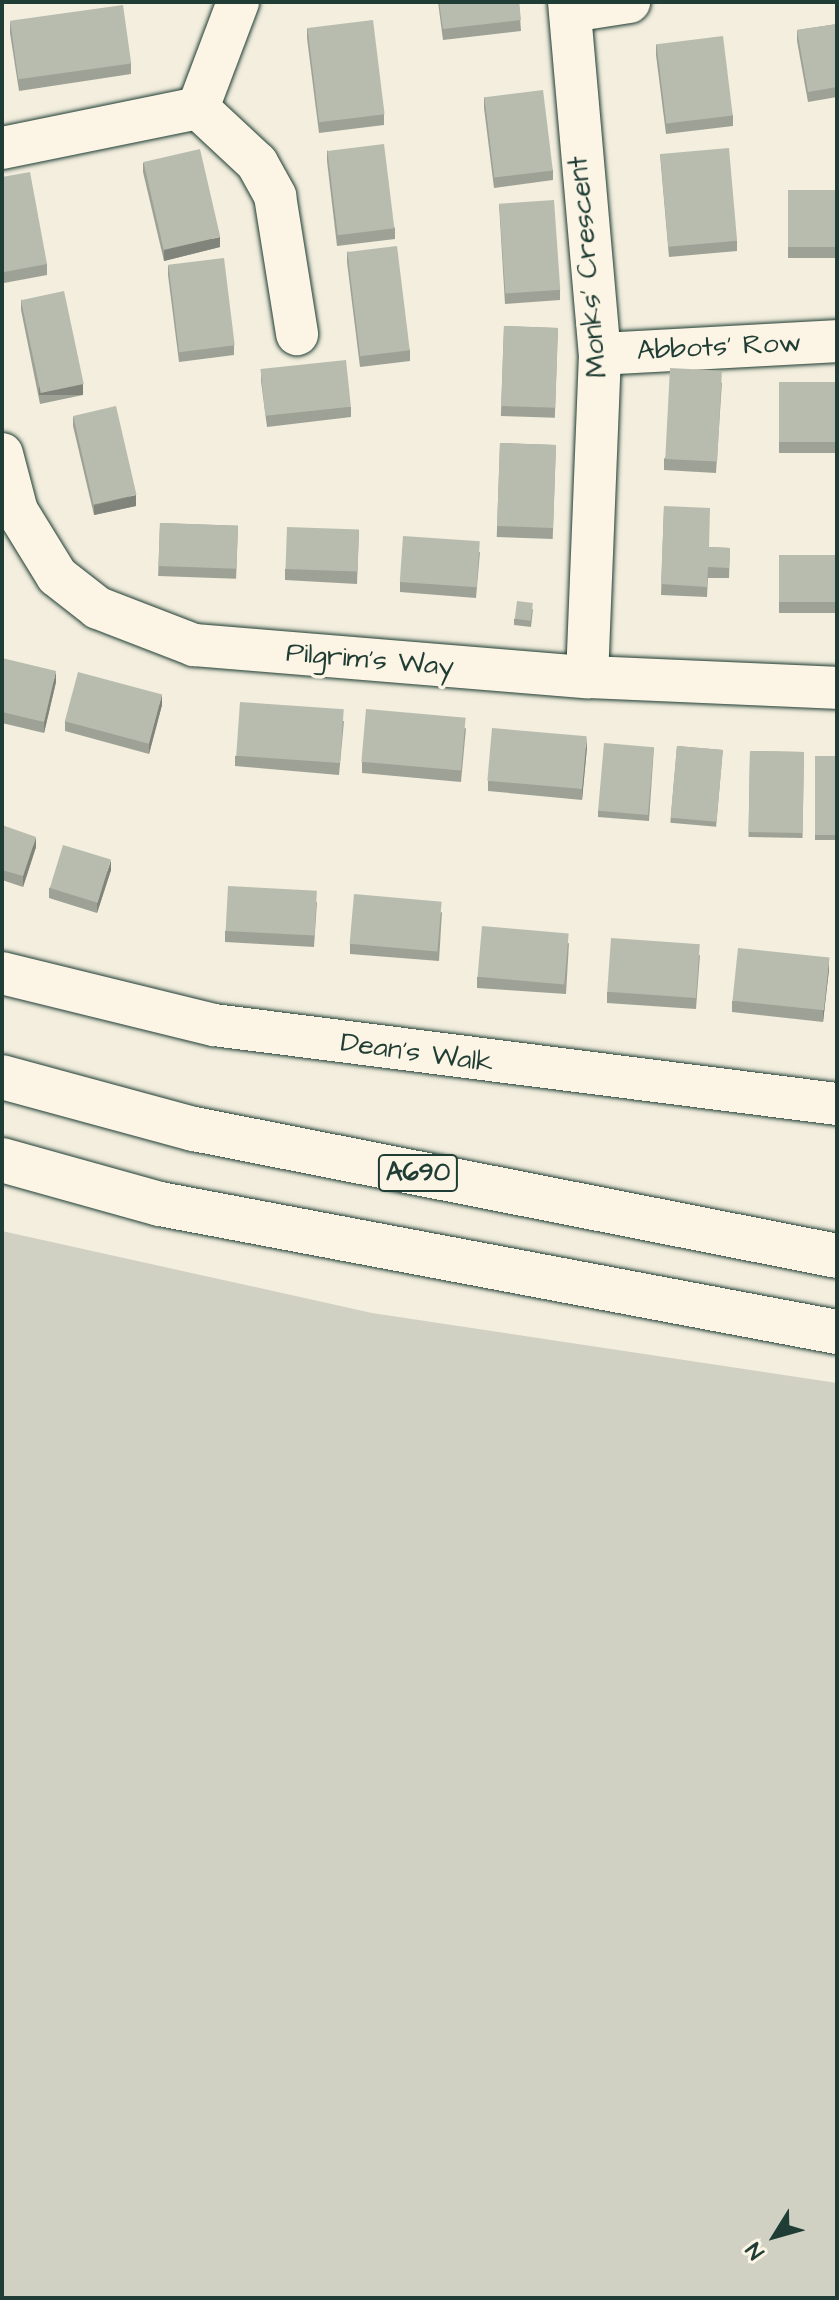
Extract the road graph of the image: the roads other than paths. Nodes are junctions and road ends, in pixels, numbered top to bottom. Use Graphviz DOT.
graph roads {
  1 [pos="238,2"];
  2 [pos="629,2"];
  3 [pos="570,6"];
  4 [pos="198,108"];
  5 [pos="2,148"];
  6 [pos="297,334"];
  7 [pos="837,341"];
  8 [pos="600,354"];
  9 [pos="2,454"];
  10 [pos="587,677"];
  11 [pos="837,688"];
  12 [pos="2,973"];
  13 [pos="2,1077"];
  14 [pos="837,1104"];
  15 [pos="2,1160"];
  16 [pos="837,1256"];
  17 [pos="837,1332"];
  1 -- 4 [label="street"];
  2 -- 3 [label="street"];
  3 -- 8 [label="street, Monks' Crescent"];
  4 -- 5 [label="street"];
  4 -- 6 [label="street"];
  7 -- 8 [label="street, Abbots' Row"];
  8 -- 10 [label="street, Monks' Crescent"];
  9 -- 10 [label="street, Pilgrim's Way"];
  10 -- 11 [label="street, Pilgrim's Way"];
  12 -- 14 [label="street, Dean's Walk"];
  13 -- 16 [label="highway, A690"];
  15 -- 17 [label="highway"];
}
